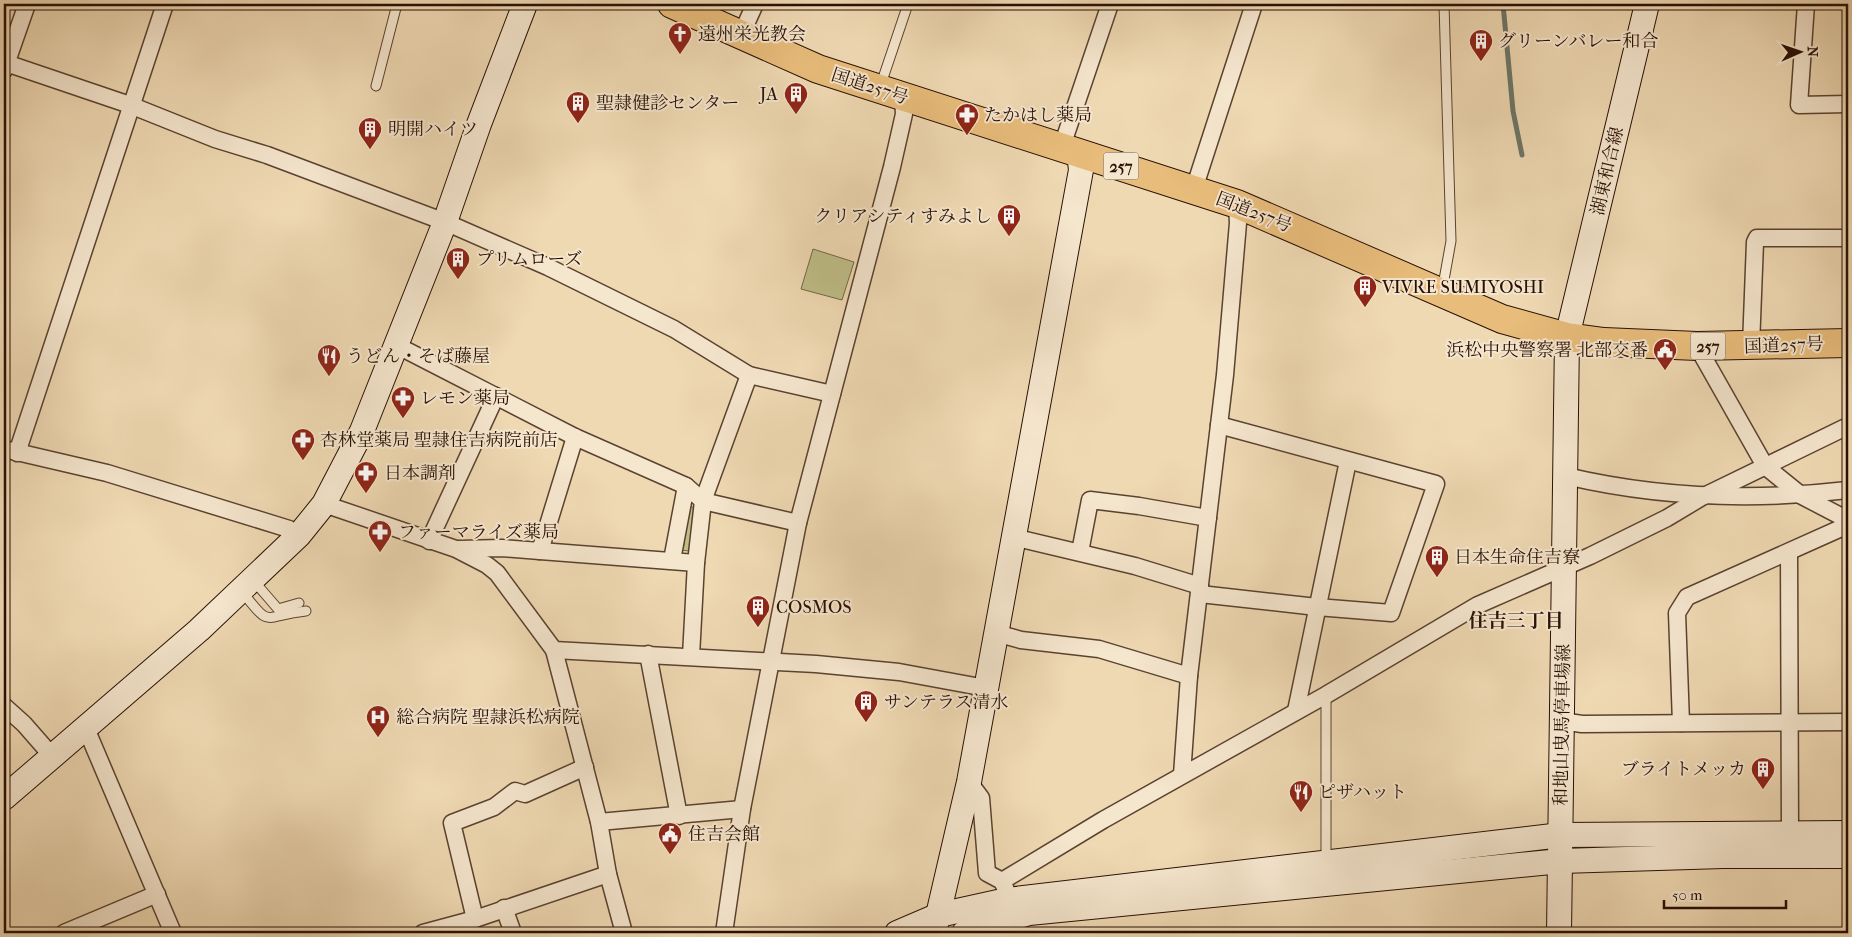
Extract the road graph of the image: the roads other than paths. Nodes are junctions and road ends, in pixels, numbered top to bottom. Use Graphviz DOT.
graph roads {
  1 [pos="27,4"];
  2 [pos="165,4"];
  3 [pos="397,4"];
  4 [pos="525,4"];
  5 [pos="672,4"];
  6 [pos="755,4"];
  7 [pos="908,4"];
  8 [pos="1110,4"];
  9 [pos="1254,4"];
  10 [pos="1444,4"];
  11 [pos="1647,4"];
  12 [pos="1806,4"];
  13 [pos="741,35"];
  14 [pos="5,67"];
  15 [pos="376,86"];
  16 [pos="891,93"];
  17 [pos="1848,104"];
  18 [pos="130,105"];
  19 [pos="1071,149"];
  20 [pos="1194,189"];
  21 [pos="1237,204"];
  22 [pos="445,222"];
  23 [pos="1848,238"];
  24 [pos="1441,294"];
  25 [pos="1567,338"];
  26 [pos="1848,343"];
  27 [pos="396,345"];
  28 [pos="1697,346"];
  29 [pos="1750,346"];
  30 [pos="749,375"];
  31 [pos="832,394"];
  32 [pos="496,396"];
  33 [pos="1219,425"];
  34 [pos="1848,426"];
  35 [pos="575,437"];
  36 [pos="10,451"];
  37 [pos="1348,461"];
  38 [pos="1765,466"];
  39 [pos="1566,476"];
  40 [pos="686,486"];
  41 [pos="1848,490"];
  42 [pos="1802,496"];
  43 [pos="1702,497"];
  44 [pos="703,501"];
  45 [pos="324,504"];
  46 [pos="1208,518"];
  47 [pos="1848,520"];
  48 [pos="798,523"];
  49 [pos="1848,525"];
  50 [pos="300,535"];
  51 [pos="1013,536"];
  52 [pos="429,541"];
  53 [pos="502,548"];
  54 [pos="456,549"];
  55 [pos="540,551"];
  56 [pos="1080,552"];
  57 [pos="1789,552"];
  58 [pos="672,560"];
  59 [pos="696,563"];
  60 [pos="1564,566"];
  61 [pos="498,574"];
  62 [pos="247,585"];
  63 [pos="1200,590"];
  64 [pos="299,603"];
  65 [pos="1318,607"];
  66 [pos="306,611"];
  67 [pos="996,633"];
  68 [pos="554,650"];
  69 [pos="648,654"];
  70 [pos="691,656"];
  71 [pos="769,663"];
  72 [pos="1189,676"];
  73 [pos="986,688"];
  74 [pos="1326,695"];
  75 [pos="4,706"];
  76 [pos="1296,711"];
  77 [pos="1562,721"];
  78 [pos="1848,722"];
  79 [pos="1681,723"];
  80 [pos="1789,723"];
  81 [pos="85,726"];
  82 [pos="52,756"];
  83 [pos="584,767"];
  84 [pos="1182,775"];
  85 [pos="969,782"];
  86 [pos="4,798"];
  87 [pos="742,809"];
  88 [pos="678,816"];
  89 [pos="599,822"];
  90 [pos="1848,833"];
  91 [pos="1790,834"];
  92 [pos="1560,835"];
  93 [pos="1848,856"];
  94 [pos="1561,861"];
  95 [pos="1326,862"];
  96 [pos="608,874"];
  97 [pos="157,894"];
  98 [pos="504,908"];
  99 [pos="1003,909"];
  100 [pos="475,919"];
  101 [pos="936,924"];
  102 [pos="440,931"];
  103 [pos="64,933"];
  104 [pos="173,933"];
  105 [pos="424,933"];
  106 [pos="513,933"];
  107 [pos="624,933"];
  108 [pos="724,933"];
  109 [pos="898,933"];
  110 [pos="964,933"];
  111 [pos="1559,933"];
  1 -- 14 [label="street"];
  2 -- 18 [label="street"];
  3 -- 15 [label="lane"];
  4 -- 22 [label="street"];
  5 -- 13 [label="highway, 国道257号 / 257"];
  6 -- 13 [label="street"];
  7 -- 16 [label="lane"];
  8 -- 19 [label="street"];
  9 -- 20 [label="street"];
  10 -- 24 [label="lane"];
  11 -- 25 [label="street, 湖東和合線"];
  12 -- 17 [label="street"];
  13 -- 16 [label="highway, 国道257号 / 257"];
  14 -- 18 [label="street"];
  16 -- 19 [label="highway, 国道257号 / 257"];
  16 -- 31 [label="street"];
  18 -- 22 [label="street"];
  18 -- 36 [label="street"];
  19 -- 20 [label="highway, 国道257号 / 257"];
  19 -- 51 [label="street"];
  20 -- 21 [label="highway, 国道257号 / 257"];
  21 -- 24 [label="highway, 国道257号 / 257"];
  21 -- 33 [label="street"];
  22 -- 27 [label="street"];
  22 -- 30 [label="street"];
  23 -- 29 [label="street"];
  24 -- 25 [label="highway, 国道257号 / 257"];
  25 -- 28 [label="highway, 国道257号 / 257"];
  25 -- 39 [label="street, 和地山曳馬停車場線"];
  26 -- 29 [label="highway, 国道257号 / 257"];
  27 -- 32 [label="street"];
  27 -- 45 [label="street"];
  28 -- 29 [label="highway, 国道257号 / 257"];
  28 -- 38 [label="street"];
  30 -- 31 [label="street"];
  30 -- 44 [label="street"];
  31 -- 48 [label="street"];
  32 -- 35 [label="street"];
  32 -- 52 [label="street"];
  33 -- 37 [label="street"];
  33 -- 46 [label="street"];
  34 -- 38 [label="street"];
  35 -- 40 [label="street"];
  35 -- 55 [label="street"];
  36 -- 50 [label="street"];
  37 -- 65 [label="street"];
  37 -- 65 [label="street"];
  38 -- 42 [label="street"];
  38 -- 43 [label="street"];
  39 -- 43 [label="street"];
  39 -- 60 [label="street, 和地山曳馬停車場線"];
  40 -- 44 [label="street"];
  40 -- 58 [label="street"];
  41 -- 42 [label="street"];
  42 -- 43 [label="street"];
  42 -- 47 [label="street"];
  43 -- 60 [label="street"];
  44 -- 48 [label="street"];
  44 -- 59 [label="street"];
  45 -- 50 [label="street"];
  45 -- 52 [label="street"];
  46 -- 56 [label="street"];
  46 -- 63 [label="street"];
  48 -- 71 [label="street"];
  49 -- 57 [label="street"];
  50 -- 62 [label="street"];
  51 -- 56 [label="street"];
  51 -- 67 [label="street"];
  52 -- 54 [label="street"];
  53 -- 54 [label="street"];
  53 -- 55 [label="street"];
  53 -- 61 [label="street"];
  54 -- 61 [label="street"];
  55 -- 58 [label="street"];
  56 -- 63 [label="street"];
  57 -- 79 [label="street"];
  57 -- 80 [label="street"];
  58 -- 59 [label="street"];
  59 -- 70 [label="street"];
  60 -- 74 [label="street"];
  60 -- 77 [label="street, 和地山曳馬停車場線"];
  61 -- 68 [label="street"];
  62 -- 64 [label="lane"];
  62 -- 66 [label="lane"];
  62 -- 81 [label="street"];
  63 -- 65 [label="street"];
  63 -- 72 [label="street"];
  65 -- 76 [label="street"];
  67 -- 72 [label="street"];
  67 -- 73 [label="street"];
  68 -- 69 [label="street"];
  68 -- 83 [label="street"];
  69 -- 70 [label="street"];
  69 -- 88 [label="street"];
  70 -- 71 [label="street"];
  71 -- 73 [label="street"];
  71 -- 87 [label="street"];
  72 -- 84 [label="street"];
  73 -- 85 [label="street"];
  74 -- 76 [label="street"];
  74 -- 95 [label="lane"];
  75 -- 82 [label="street"];
  76 -- 84 [label="street"];
  77 -- 79 [label="street"];
  77 -- 92 [label="street, 和地山曳馬停車場線"];
  78 -- 80 [label="street"];
  79 -- 80 [label="street"];
  80 -- 91 [label="street"];
  81 -- 82 [label="street"];
  81 -- 97 [label="street"];
  82 -- 86 [label="street"];
  83 -- 89 [label="street"];
  83 -- 100 [label="street"];
  84 -- 99 [label="street"];
  85 -- 99 [label="street"];
  85 -- 101 [label="street"];
  87 -- 88 [label="street"];
  87 -- 108 [label="street"];
  88 -- 89 [label="street"];
  89 -- 96 [label="street"];
  90 -- 91 [label="street"];
  91 -- 92 [label="street"];
  92 -- 94 [label="street, 和地山曳馬停車場線"];
  92 -- 95 [label="street"];
  93 -- 94 [label="street"];
  94 -- 99 [label="street"];
  94 -- 111 [label="street, 和地山曳馬停車場線"];
  95 -- 99 [label="street"];
  96 -- 98 [label="street"];
  96 -- 107 [label="street"];
  97 -- 103 [label="street"];
  97 -- 104 [label="street"];
  98 -- 100 [label="street"];
  98 -- 106 [label="street"];
  99 -- 101 [label="street"];
  99 -- 110 [label="street"];
  100 -- 102 [label="street"];
  101 -- 109 [label="street"];
  102 -- 105 [label="street"];
}
